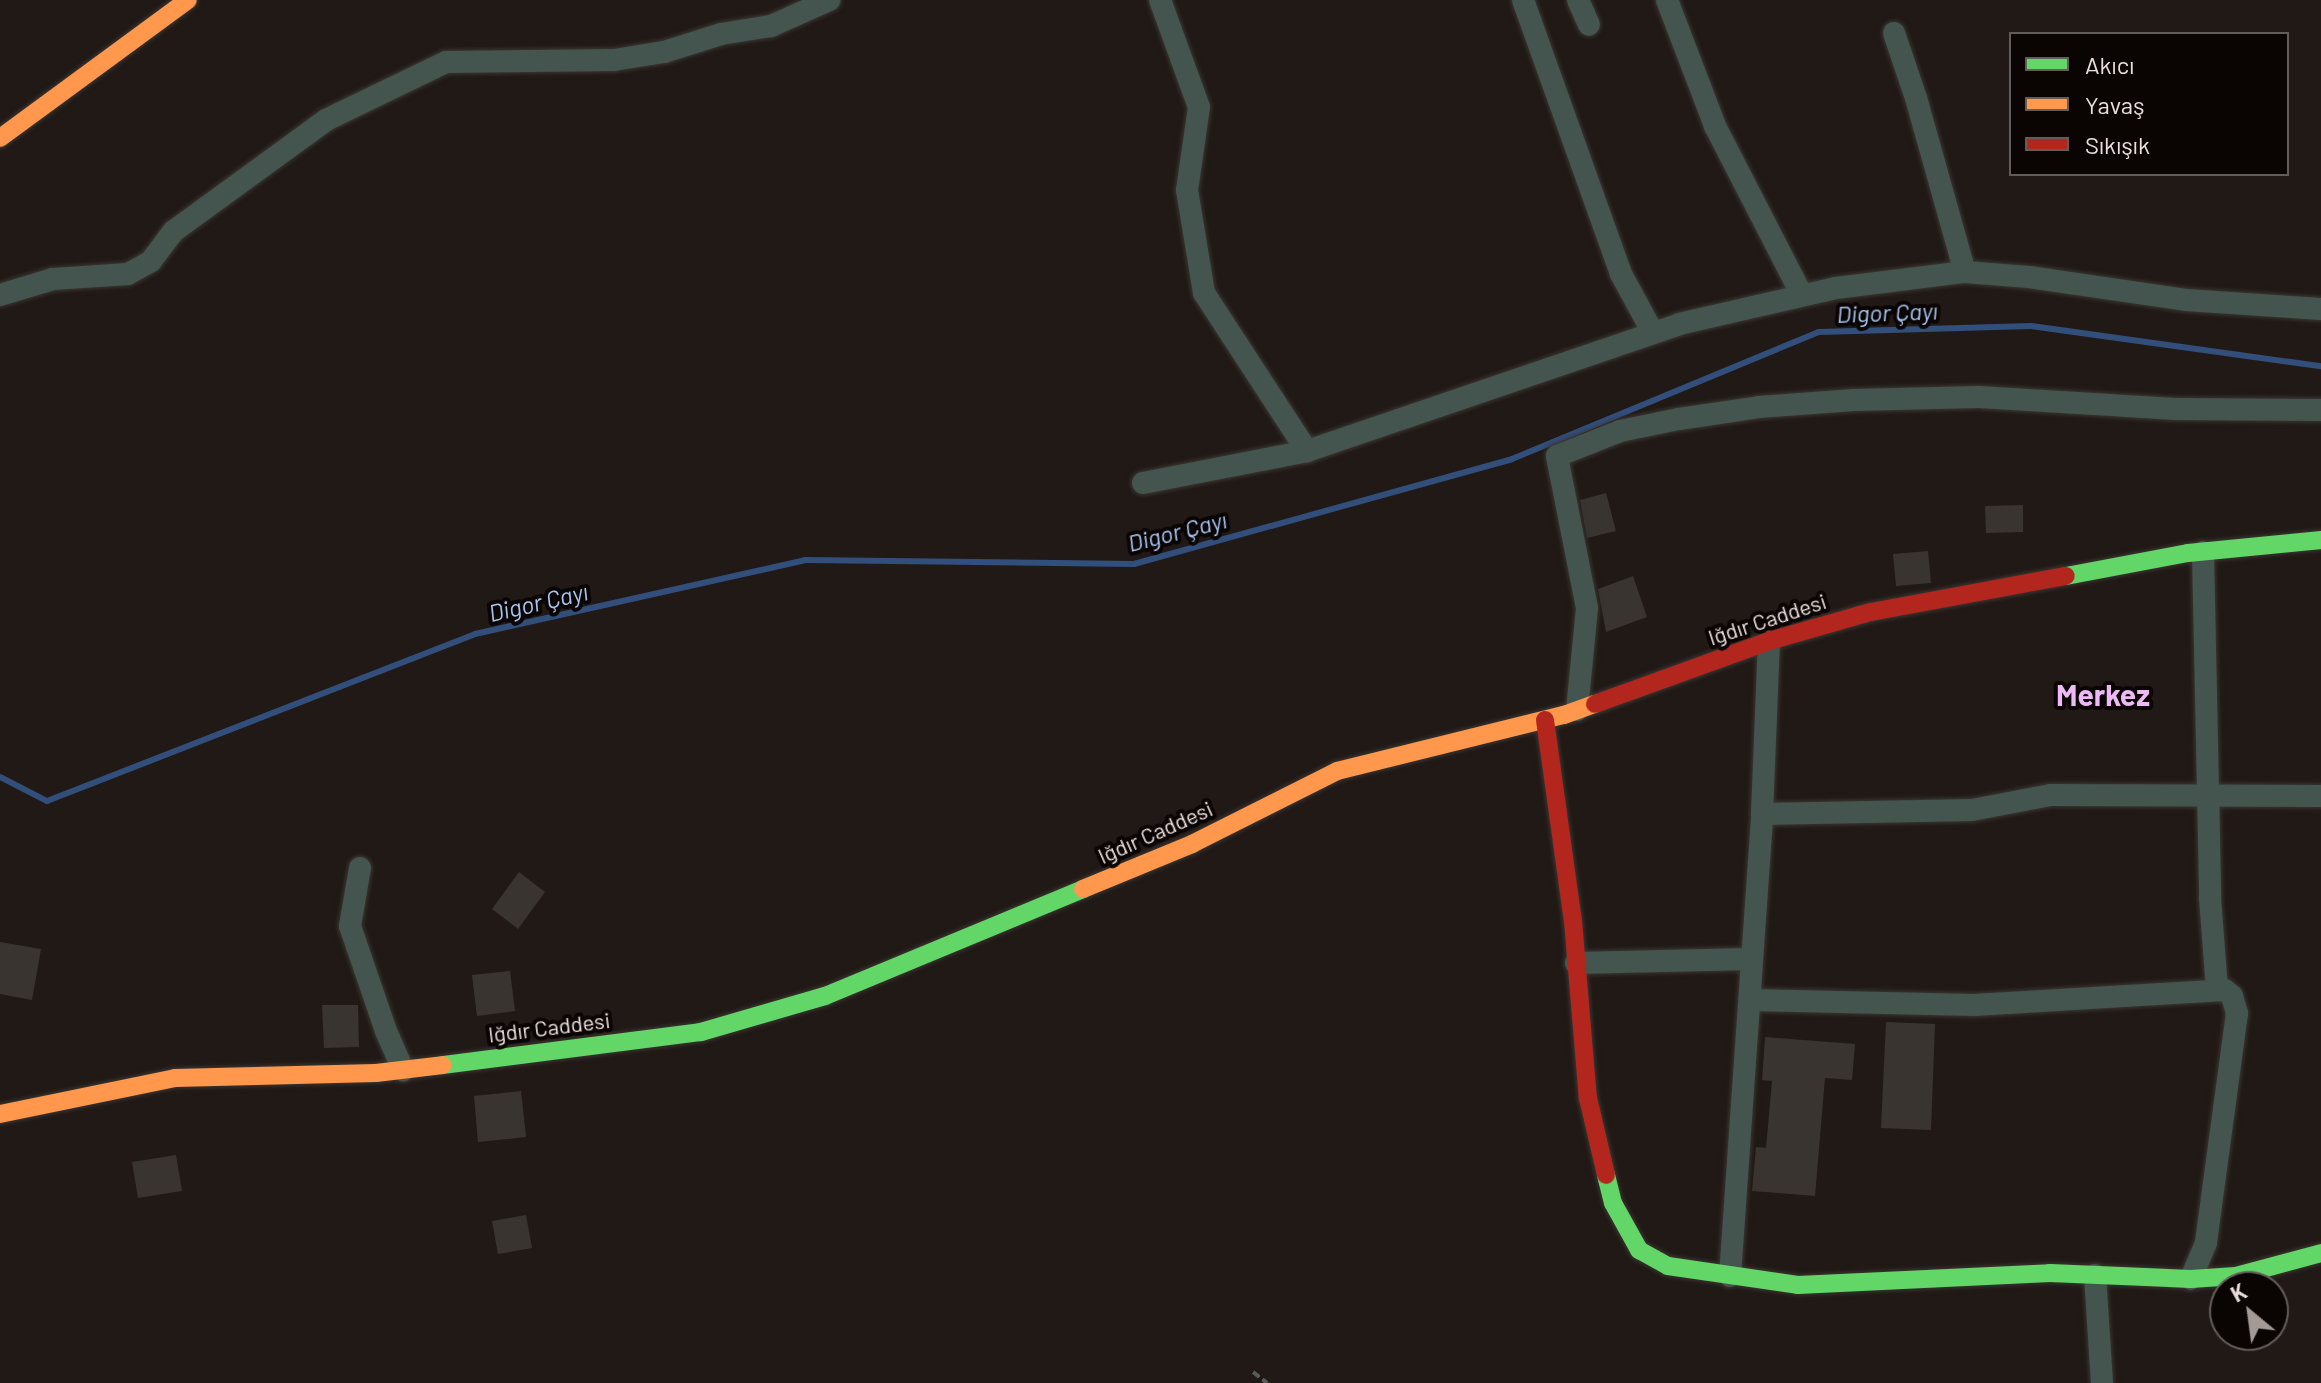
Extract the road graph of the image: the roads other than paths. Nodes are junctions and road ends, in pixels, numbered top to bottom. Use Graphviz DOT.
graph roads {
  1 [pos="188,0"];
  2 [pos="829,0"];
  3 [pos="1160,0"];
  4 [pos="1523,0"];
  5 [pos="1578,0"];
  6 [pos="1667,0"];
  7 [pos="1589,25"];
  8 [pos="1894,33"];
  9 [pos="0,138"];
  10 [pos="1965,272"];
  11 [pos="0,295"];
  12 [pos="1802,295"];
  13 [pos="2321,309"];
  14 [pos="1653,333"];
  15 [pos="2321,410"];
  16 [pos="1307,451"];
  17 [pos="1143,483"];
  18 [pos="2321,540"];
  19 [pos="2203,552"];
  20 [pos="1769,641"];
  21 [pos="1577,710"];
  22 [pos="1545,720"];
  23 [pos="2321,796"];
  24 [pos="2207,797"];
  25 [pos="1762,814"];
  26 [pos="360,868"];
  27 [pos="1749,959"];
  28 [pos="1576,963"];
  29 [pos="2217,990"];
  30 [pos="1751,1000"];
  31 [pos="403,1070"];
  32 [pos="0,1114"];
  33 [pos="2321,1253"];
  34 [pos="2095,1275"];
  35 [pos="1730,1276"];
  36 [pos="2191,1279"];
  37 [pos="2102,1383"];
  1 -- 9 [label="street"];
  2 -- 11 [label="street"];
  3 -- 16 [label="street"];
  4 -- 14 [label="street"];
  5 -- 7 [label="street"];
  6 -- 12 [label="street"];
  8 -- 10 [label="street"];
  10 -- 12 [label="street"];
  10 -- 13 [label="street"];
  12 -- 14 [label="street"];
  14 -- 16 [label="street"];
  15 -- 21 [label="street"];
  16 -- 17 [label="street"];
  18 -- 19 [label="street, Iğdır Caddesi"];
  19 -- 20 [label="street, Iğdır Caddesi"];
  19 -- 24 [label="street"];
  20 -- 21 [label="street, Iğdır Caddesi"];
  20 -- 25 [label="street"];
  21 -- 22 [label="street, Iğdır Caddesi"];
  22 -- 28 [label="street"];
  22 -- 31 [label="street, Iğdır Caddesi"];
  23 -- 24 [label="street"];
  24 -- 25 [label="street"];
  24 -- 29 [label="street"];
  25 -- 27 [label="street"];
  26 -- 31 [label="street"];
  27 -- 28 [label="street"];
  27 -- 30 [label="street"];
  28 -- 35 [label="street"];
  29 -- 30 [label="street"];
  29 -- 36 [label="street"];
  30 -- 35 [label="street"];
  31 -- 32 [label="street, Iğdır Caddesi"];
  33 -- 36 [label="street"];
  34 -- 35 [label="street"];
  34 -- 36 [label="street"];
  34 -- 37 [label="street"];
}
